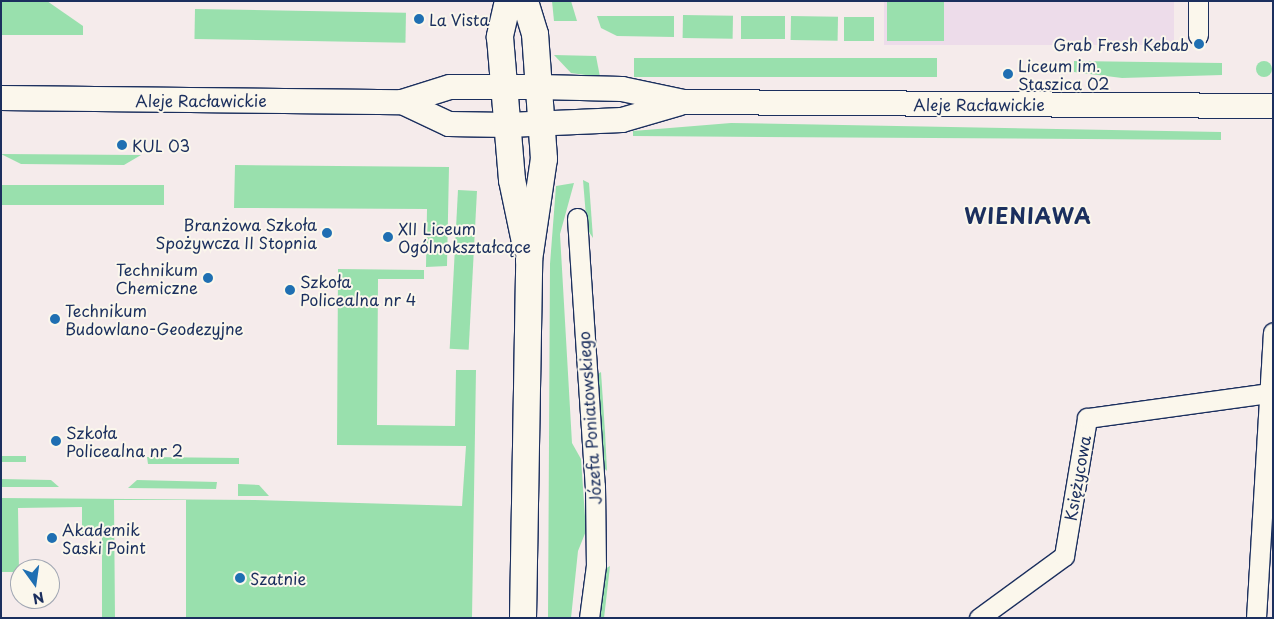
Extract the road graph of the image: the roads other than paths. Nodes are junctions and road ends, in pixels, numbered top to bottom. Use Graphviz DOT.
graph roads {
  1 [pos="508,1"];
  2 [pos="525,1"];
  3 [pos="1198,1"];
  4 [pos="1198,35"];
  5 [pos="504,87"];
  6 [pos="539,87"];
  7 [pos="1,98"];
  8 [pos="402,102"];
  9 [pos="684,102"];
  10 [pos="1273,106"];
  11 [pos="508,125"];
  12 [pos="542,125"];
  13 [pos="577,218"];
  14 [pos="529,260"];
  15 [pos="1273,333"];
  16 [pos="1268,393"];
  17 [pos="1268,523"];
  18 [pos="523,618"];
  19 [pos="588,618"];
  20 [pos="979,618"];
  21 [pos="1256,618"];
  1 -- 5 [label="main road"];
  2 -- 6 [label="main road"];
  3 -- 4 [label="street"];
  5 -- 6 [label="street, Aleje Racławickie"];
  5 -- 8 [label="street, Aleje Racławickie"];
  5 -- 11 [label="main road"];
  6 -- 9 [label="street, Aleje Racławickie"];
  6 -- 12 [label="main road"];
  7 -- 8 [label="street, Aleje Racławickie"];
  8 -- 11 [label="street, Aleje Racławickie"];
  9 -- 10 [label="street, Aleje Racławickie"];
  9 -- 12 [label="street, Aleje Racławickie"];
  11 -- 12 [label="street, Aleje Racławickie"];
  11 -- 14 [label="main road"];
  12 -- 14 [label="main road"];
  13 -- 19 [label="street, Józefa Poniatowskiego"];
  14 -- 18 [label="main road"];
  15 -- 16 [label="street"];
  16 -- 17 [label="street"];
  16 -- 20 [label="street, Księżycowa"];
  17 -- 21 [label="street"];
}
